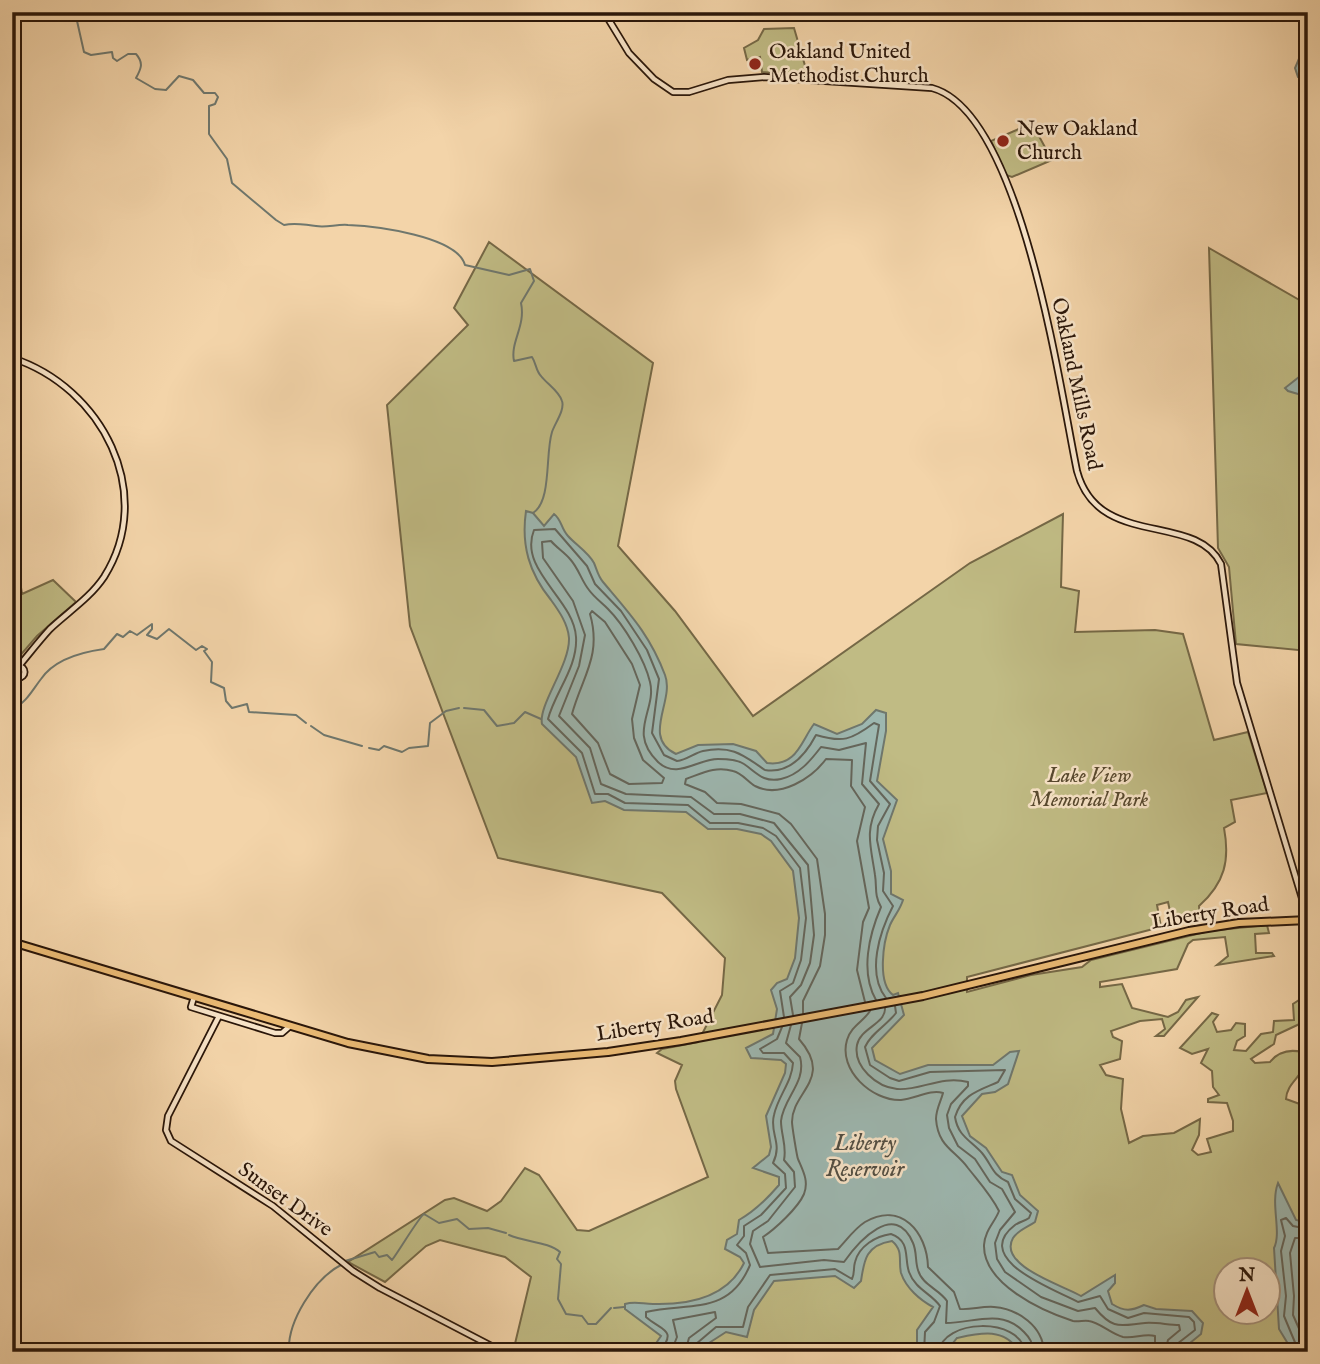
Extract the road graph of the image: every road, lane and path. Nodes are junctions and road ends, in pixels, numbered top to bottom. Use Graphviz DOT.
graph roads {
  1 [pos="604,12"];
  2 [pos="12,358"];
  3 [pos="22,668"];
  4 [pos="14,676"];
  5 [pos="1308,919"];
  6 [pos="12,942"];
  7 [pos="194,997"];
  8 [pos="219,1016"];
  9 [pos="290,1026"];
  10 [pos="503,1352"];
  1 -- 5 [label="street, Oakland Mills Road"];
  2 -- 3 [label="street"];
  3 -- 4 [label="street"];
  3 -- 4 [label="street"];
  5 -- 9 [label="main road, Liberty Road"];
  6 -- 7 [label="main road, Liberty Road"];
  7 -- 8 [label="street"];
  7 -- 9 [label="main road, Liberty Road"];
  8 -- 9 [label="street"];
  8 -- 10 [label="street, Sunset Drive"];
}
